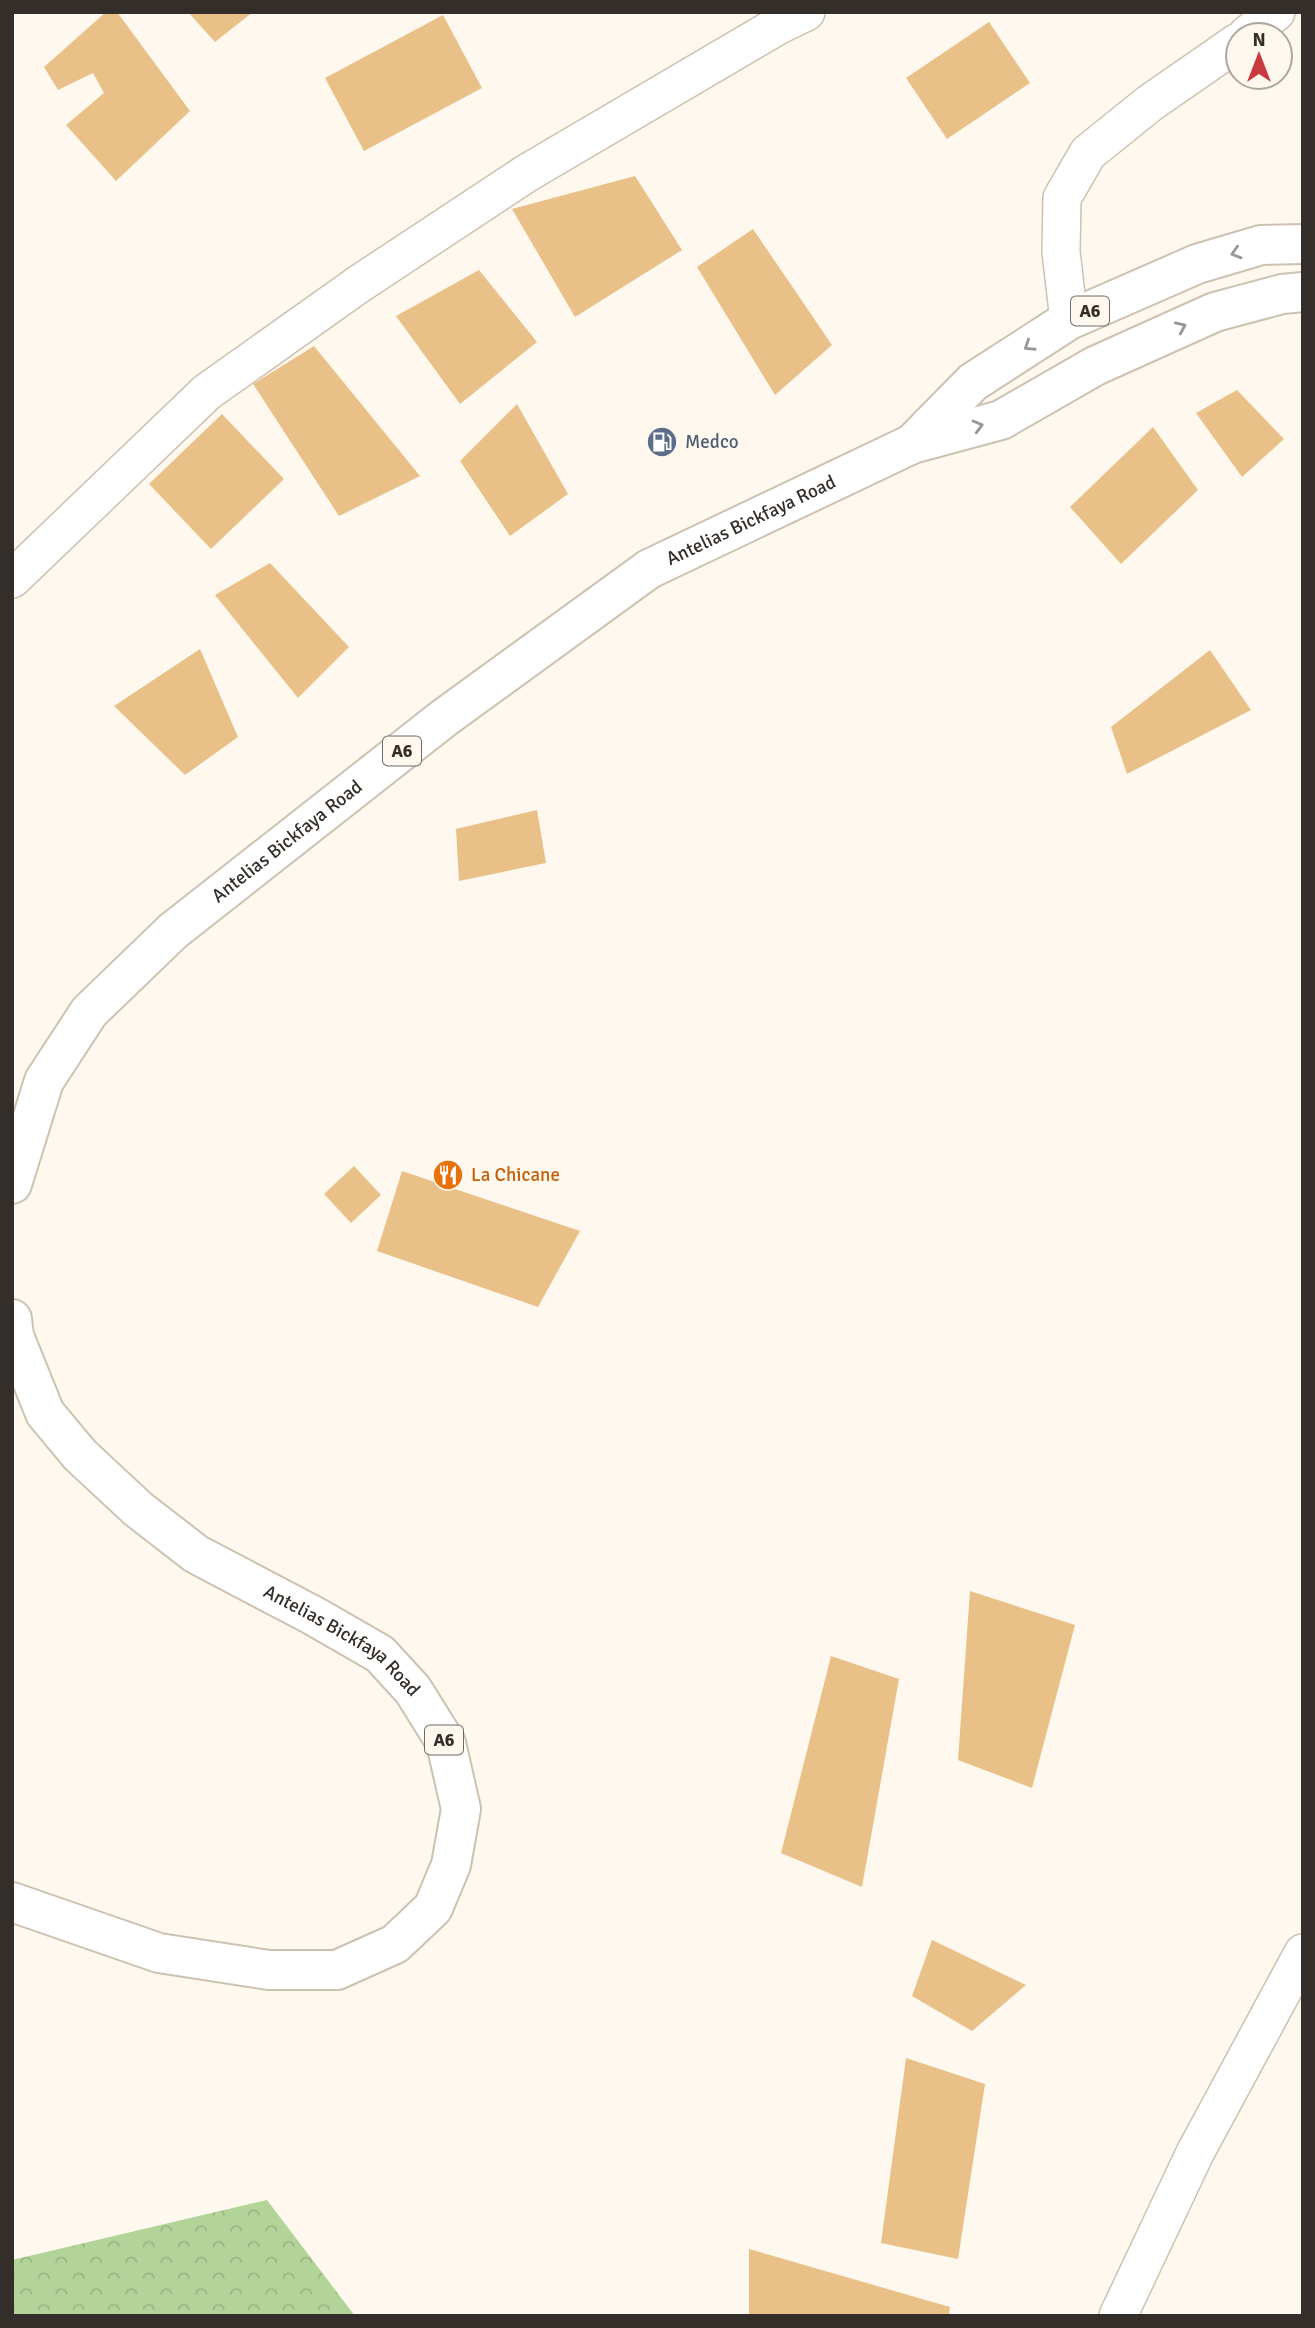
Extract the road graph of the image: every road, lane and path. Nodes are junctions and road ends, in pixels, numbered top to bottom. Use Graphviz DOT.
graph roads {
  1 [pos="806,12"];
  2 [pos="1224,52"];
  3 [pos="1303,244"];
  4 [pos="1303,292"];
  5 [pos="1069,320"];
  6 [pos="912,444"];
  7 [pos="12,579"];
  8 [pos="12,1184"];
  9 [pos="12,1319"];
  10 [pos="12,1902"];
  11 [pos="1303,1953"];
  12 [pos="1118,2316"];
  1 -- 7 [label="street"];
  2 -- 5 [label="street"];
  3 -- 5 [label="highway, Antelias Bickfaya Road / A6, one-way"];
  6 -- 4 [label="highway, Antelias Bickfaya Road / A6, one-way"];
  5 -- 6 [label="highway, Antelias Bickfaya Road / A6, one-way"];
  6 -- 8 [label="highway, Antelias Bickfaya Road / A6"];
  9 -- 10 [label="highway, Antelias Bickfaya Road / A6"];
  11 -- 12 [label="street"];
}
